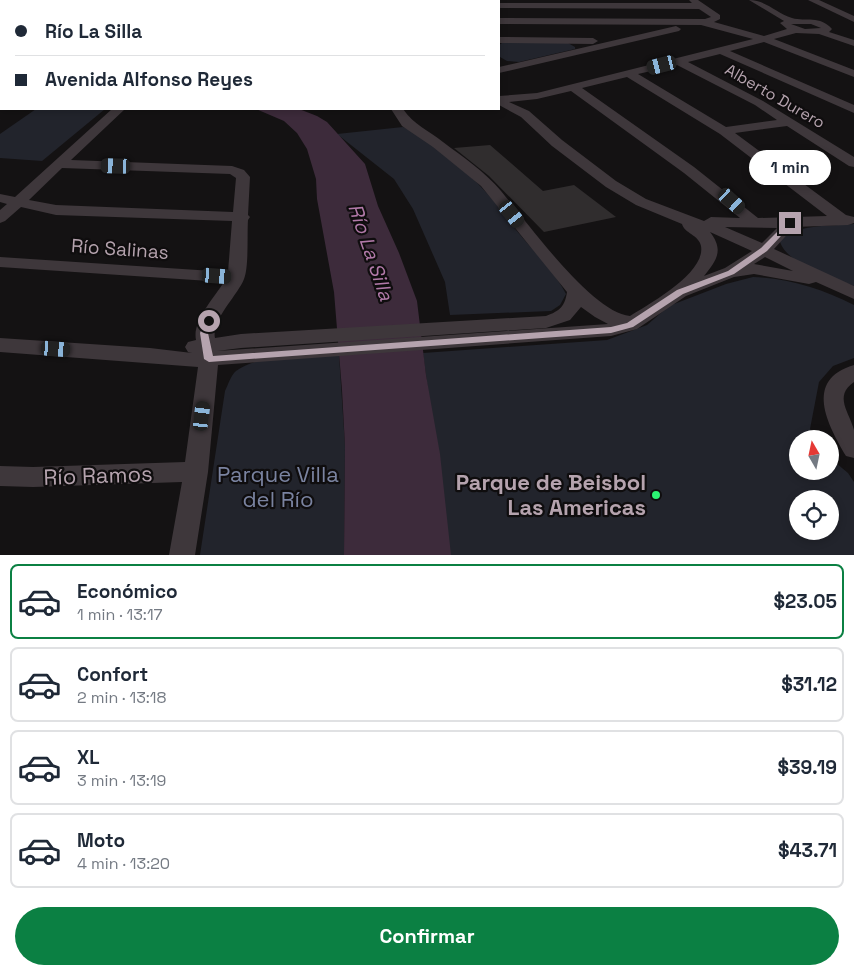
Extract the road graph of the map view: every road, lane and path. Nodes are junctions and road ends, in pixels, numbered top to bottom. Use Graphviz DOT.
graph roads {
  1 [pos="692,0"];
  2 [pos="753,0"];
  3 [pos="812,0"];
  4 [pos="500,5"];
  5 [pos="702,6"];
  6 [pos="853,19"];
  7 [pos="500,21"];
  8 [pos="649,22"];
  9 [pos="814,22"];
  10 [pos="698,23"];
  11 [pos="793,25"];
  12 [pos="830,27"];
  13 [pos="668,31"];
  14 [pos="761,39"];
  15 [pos="500,40"];
  16 [pos="564,41"];
  17 [pos="622,42"];
  18 [pos="747,43"];
  19 [pos="854,43"];
  20 [pos="580,51"];
  21 [pos="721,51"];
  22 [pos="500,60"];
  23 [pos="678,61"];
  24 [pos="513,67"];
  25 [pos="500,70"];
  26 [pos="628,73"];
  27 [pos="854,74"];
  28 [pos="573,87"];
  29 [pos="536,96"];
  30 [pos="500,100"];
  31 [pos="500,101"];
  32 [pos="854,109"];
  33 [pos="117,110"];
  34 [pos="392,110"];
  35 [pos="492,110"];
  36 [pos="525,114"];
  37 [pos="790,122"];
  38 [pos="724,131"];
  39 [pos="546,134"];
  40 [pos="854,163"];
  41 [pos="59,164"];
  42 [pos="0,198"];
  43 [pos="18,202"];
  44 [pos="242,217"];
  45 [pos="0,218"];
  46 [pos="679,218"];
  47 [pos="848,220"];
  48 [pos="755,223"];
  49 [pos="790,223"];
  50 [pos="770,244"];
  51 [pos="0,262"];
  52 [pos="731,272"];
  53 [pos="236,278"];
  54 [pos="576,291"];
  55 [pos="680,292"];
  56 [pos="854,293"];
  57 [pos="854,298"];
  58 [pos="633,322"];
  59 [pos="549,328"];
  60 [pos="0,345"];
  61 [pos="207,352"];
  62 [pos="854,372"];
  63 [pos="854,449"];
  64 [pos="196,472"];
  65 [pos="0,476"];
  66 [pos="182,555"];
  1 -- 5 [label="street"];
  2 -- 11 [label="street"];
  3 -- 6 [label="street"];
  4 -- 5 [label="street"];
  5 -- 10 [label="street"];
  6 -- 9 [label="street"];
  6 -- 12 [label="street"];
  7 -- 8 [label="street"];
  8 -- 10 [label="street"];
  8 -- 13 [label="street"];
  9 -- 11 [label="street"];
  9 -- 12 [label="street"];
  10 -- 13 [label="street"];
  10 -- 14 [label="street"];
  10 -- 18 [label="street"];
  11 -- 12 [label="street"];
  11 -- 14 [label="street"];
  12 -- 19 [label="street"];
  13 -- 17 [label="street"];
  14 -- 18 [label="street"];
  14 -- 27 [label="street"];
  15 -- 16 [label="street"];
  16 -- 17 [label="street"];
  16 -- 20 [label="street"];
  17 -- 20 [label="street"];
  18 -- 21 [label="street"];
  20 -- 24 [label="street"];
  21 -- 23 [label="street"];
  21 -- 32 [label="street"];
  22 -- 24 [label="street"];
  23 -- 26 [label="street"];
  23 -- 37 [label="street, Alberto Durero"];
  24 -- 25 [label="street"];
  26 -- 28 [label="street"];
  26 -- 38 [label="street"];
  28 -- 29 [label="street"];
  28 -- 48 [label="street"];
  29 -- 30 [label="street"];
  29 -- 36 [label="street"];
  31 -- 36 [label="street"];
  33 -- 41 [label="street"];
  34 -- 54 [label="street"];
  35 -- 39 [label="street"];
  36 -- 39 [label="street"];
  37 -- 38 [label="street"];
  37 -- 40 [label="street, Alberto Durero"];
  38 -- 47 [label="street"];
  39 -- 46 [label="street"];
  41 -- 43 [label="street"];
  41 -- 44 [label="street"];
  42 -- 43 [label="street"];
  43 -- 44 [label="street"];
  43 -- 45 [label="street"];
  44 -- 53 [label="street"];
  46 -- 48 [label="street"];
  46 -- 50 [label="street"];
  46 -- 55 [label="street"];
  47 -- 49 [label="street"];
  48 -- 49 [label="street"];
  49 -- 50 [label="street"];
  50 -- 52 [label="street"];
  50 -- 56 [label="street"];
  51 -- 53 [label="street, Río Salinas"];
  52 -- 55 [label="street"];
  52 -- 57 [label="street"];
  53 -- 61 [label="street"];
  54 -- 58 [label="street"];
  54 -- 59 [label="street"];
  55 -- 58 [label="street"];
  58 -- 59 [label="street"];
  59 -- 61 [label="street"];
  60 -- 61 [label="street"];
  61 -- 64 [label="street"];
  62 -- 63 [label="street"];
  64 -- 65 [label="street, Río Ramos"];
  64 -- 66 [label="street"];
}
